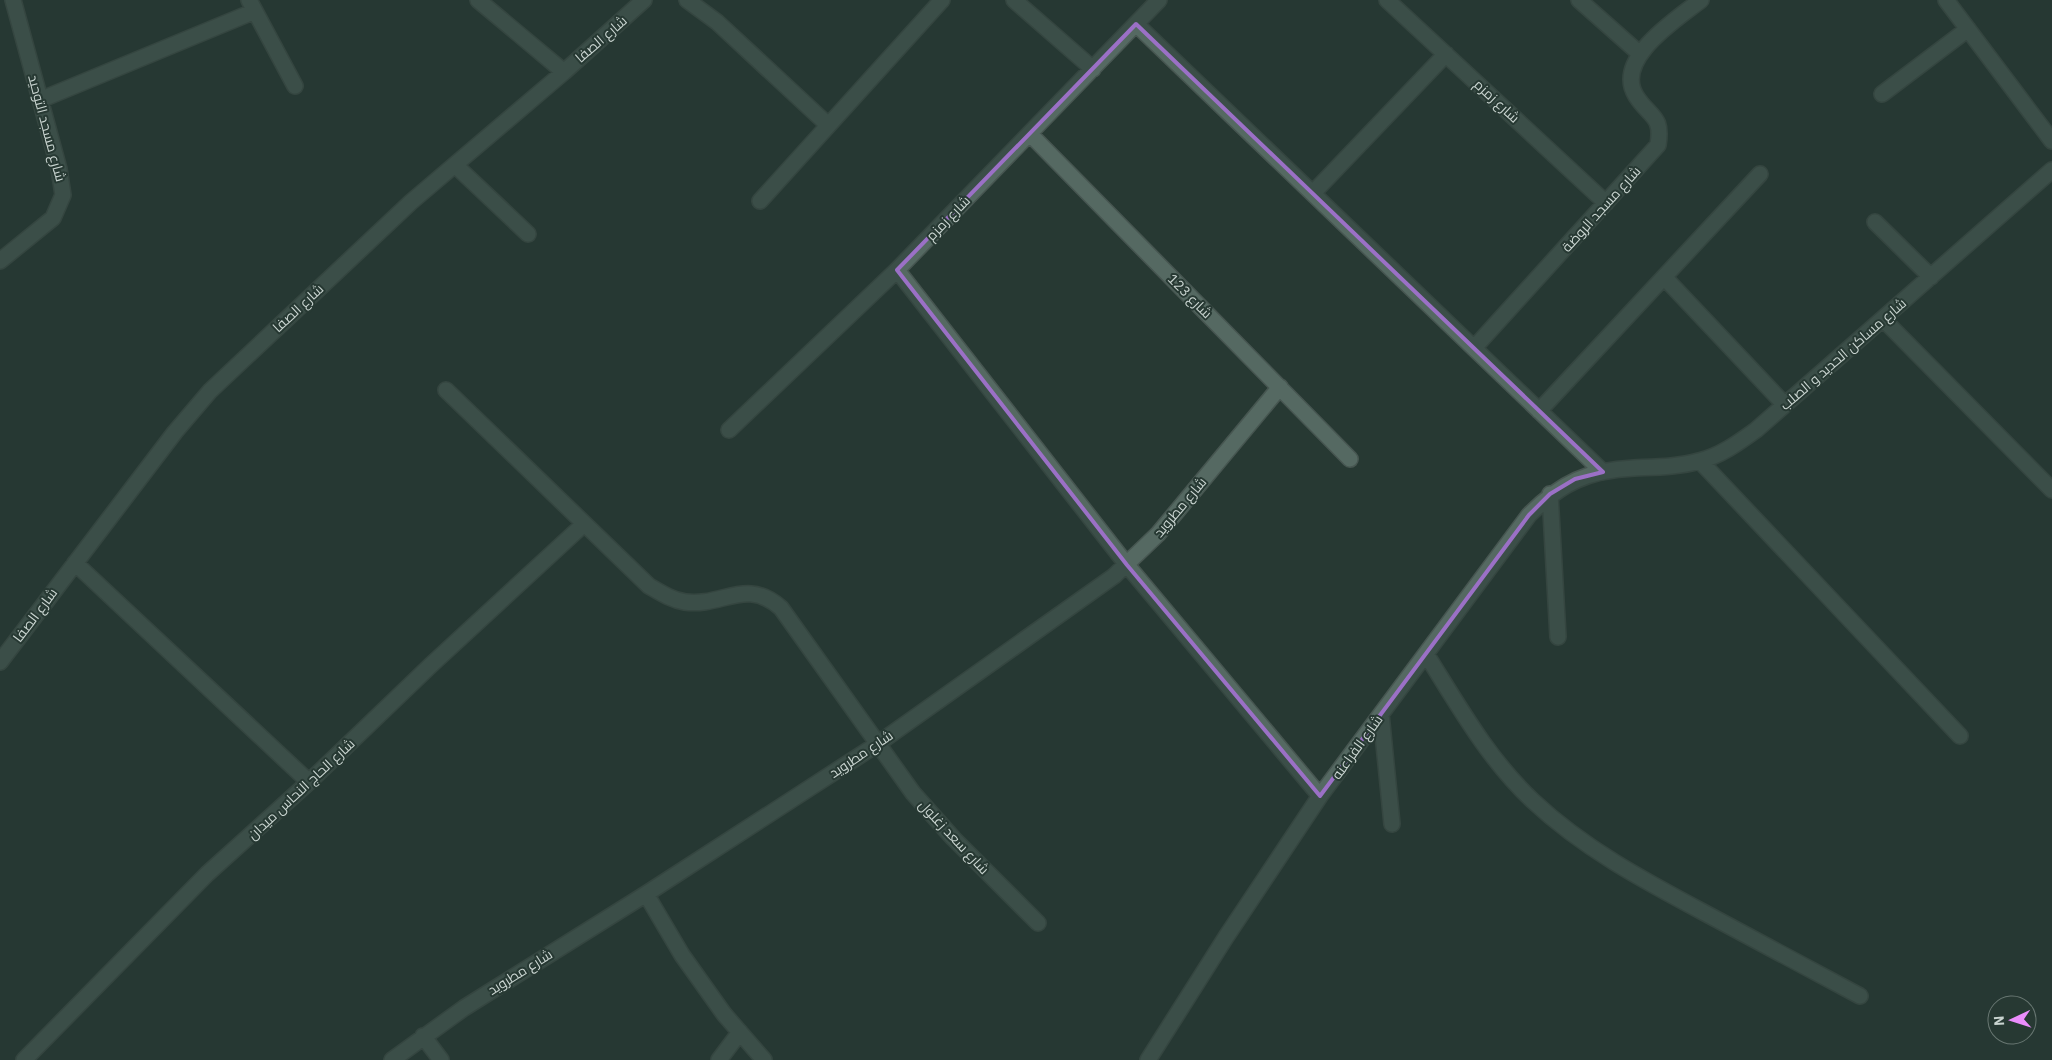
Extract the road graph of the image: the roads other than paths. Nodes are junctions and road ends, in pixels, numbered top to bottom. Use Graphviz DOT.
graph roads {
  1 [pos="13,0"];
  2 [pos="478,0"];
  3 [pos="644,0"];
  4 [pos="687,0"];
  5 [pos="942,0"];
  6 [pos="1014,0"];
  7 [pos="1159,0"];
  8 [pos="1387,0"];
  9 [pos="1579,0"];
  10 [pos="1701,0"];
  11 [pos="1950,1"];
  12 [pos="252,6"];
  13 [pos="1136,24"];
  14 [pos="1968,29"];
  15 [pos="1446,54"];
  16 [pos="1640,54"];
  17 [pos="1093,69"];
  18 [pos="564,72"];
  19 [pos="295,86"];
  20 [pos="1882,94"];
  21 [pos="40,100"];
  22 [pos="828,125"];
  23 [pos="1030,134"];
  24 [pos="2052,141"];
  25 [pos="455,165"];
  26 [pos="2052,170"];
  27 [pos="1760,174"];
  28 [pos="1313,193"];
  29 [pos="760,201"];
  30 [pos="1606,203"];
  31 [pos="1875,222"];
  32 [pos="528,234"];
  33 [pos="0,261"];
  34 [pos="897,270"];
  35 [pos="1664,277"];
  36 [pos="1931,277"];
  37 [pos="1883,319"];
  38 [pos="1474,348"];
  39 [pos="1280,387"];
  40 [pos="446,390"];
  41 [pos="1786,405"];
  42 [pos="1539,411"];
  43 [pos="729,430"];
  44 [pos="1350,459"];
  45 [pos="1700,461"];
  46 [pos="1604,472"];
  47 [pos="2052,490"];
  48 [pos="1550,494"];
  49 [pos="584,524"];
  50 [pos="75,562"];
  51 [pos="1127,565"];
  52 [pos="1558,637"];
  53 [pos="1426,654"];
  54 [pos="0,662"];
  55 [pos="1381,714"];
  56 [pos="1960,736"];
  57 [pos="876,744"];
  58 [pos="308,782"];
  59 [pos="1320,796"];
  60 [pos="1392,824"];
  61 [pos="646,894"];
  62 [pos="1038,923"];
  63 [pos="1860,996"];
  64 [pos="740,1032"];
  65 [pos="422,1036"];
  66 [pos="24,1060"];
  67 [pos="392,1060"];
  68 [pos="441,1060"];
  69 [pos="719,1060"];
  70 [pos="764,1060"];
  71 [pos="1148,1060"];
  1 -- 21 [label="street, شارع مسجد التوحيد"];
  2 -- 18 [label="street"];
  3 -- 18 [label="street, شارع الصفا"];
  4 -- 22 [label="street"];
  5 -- 22 [label="street"];
  6 -- 17 [label="street"];
  7 -- 13 [label="street, شارع زمزم"];
  8 -- 15 [label="street, شارع زمزم"];
  9 -- 16 [label="street"];
  10 -- 16 [label="street"];
  11 -- 14 [label="street"];
  12 -- 19 [label="street"];
  12 -- 21 [label="street"];
  13 -- 17 [label="street, شارع زمزم"];
  13 -- 28 [label="street"];
  14 -- 20 [label="street"];
  14 -- 24 [label="street"];
  15 -- 28 [label="street"];
  15 -- 30 [label="street, شارع زمزم"];
  16 -- 30 [label="street, شارع مسجد الروضة"];
  17 -- 23 [label="street, شارع زمزم"];
  18 -- 25 [label="street, شارع الصفا"];
  21 -- 33 [label="street, شارع مسجد التوحيد"];
  22 -- 29 [label="street"];
  23 -- 34 [label="street, شارع زمزم"];
  23 -- 39 [label="street, شارع 123"];
  25 -- 32 [label="street"];
  25 -- 50 [label="street, شارع الصفا"];
  26 -- 36 [label="street, شارع مساكن الحديد و الصلب"];
  27 -- 35 [label="street"];
  28 -- 38 [label="street"];
  30 -- 38 [label="street, شارع مسجد الروضة"];
  31 -- 36 [label="street"];
  34 -- 43 [label="street, شارع زمزم"];
  34 -- 51 [label="street"];
  35 -- 41 [label="street"];
  35 -- 42 [label="street"];
  36 -- 37 [label="street, شارع مساكن الحديد و الصلب"];
  37 -- 41 [label="street, شارع مساكن الحديد و الصلب"];
  37 -- 47 [label="street"];
  38 -- 42 [label="street"];
  39 -- 44 [label="street, شارع 123"];
  39 -- 51 [label="street, شارع مطرويد"];
  40 -- 49 [label="street, شارع سعد زغلول"];
  41 -- 45 [label="street, شارع مساكن الحديد و الصلب"];
  42 -- 46 [label="street"];
  45 -- 46 [label="street, شارع مساكن الحديد و الصلب"];
  45 -- 56 [label="street"];
  46 -- 48 [label="street, شارع الفراعنه"];
  48 -- 52 [label="street"];
  48 -- 53 [label="street, شارع الفراعنه"];
  49 -- 57 [label="street, شارع سعد زغلول"];
  49 -- 58 [label="street, شارع الحاج النحاس ميدان"];
  50 -- 54 [label="street, شارع الصفا"];
  50 -- 58 [label="street"];
  51 -- 57 [label="street, شارع مطرويد"];
  51 -- 59 [label="street"];
  53 -- 55 [label="street, شارع الفراعنه"];
  53 -- 63 [label="street"];
  55 -- 59 [label="street, شارع الفراعنه"];
  55 -- 60 [label="street"];
  57 -- 61 [label="street, شارع مطرويد"];
  57 -- 62 [label="street, شارع سعد زغلول"];
  58 -- 66 [label="street, شارع الحاج النحاس ميدان"];
  59 -- 71 [label="street, شارع الفراعنه"];
  61 -- 64 [label="street"];
  61 -- 65 [label="street, شارع مطرويد"];
  64 -- 69 [label="street"];
  64 -- 70 [label="street"];
  65 -- 67 [label="street, شارع مطرويد"];
  65 -- 68 [label="street"];
}
